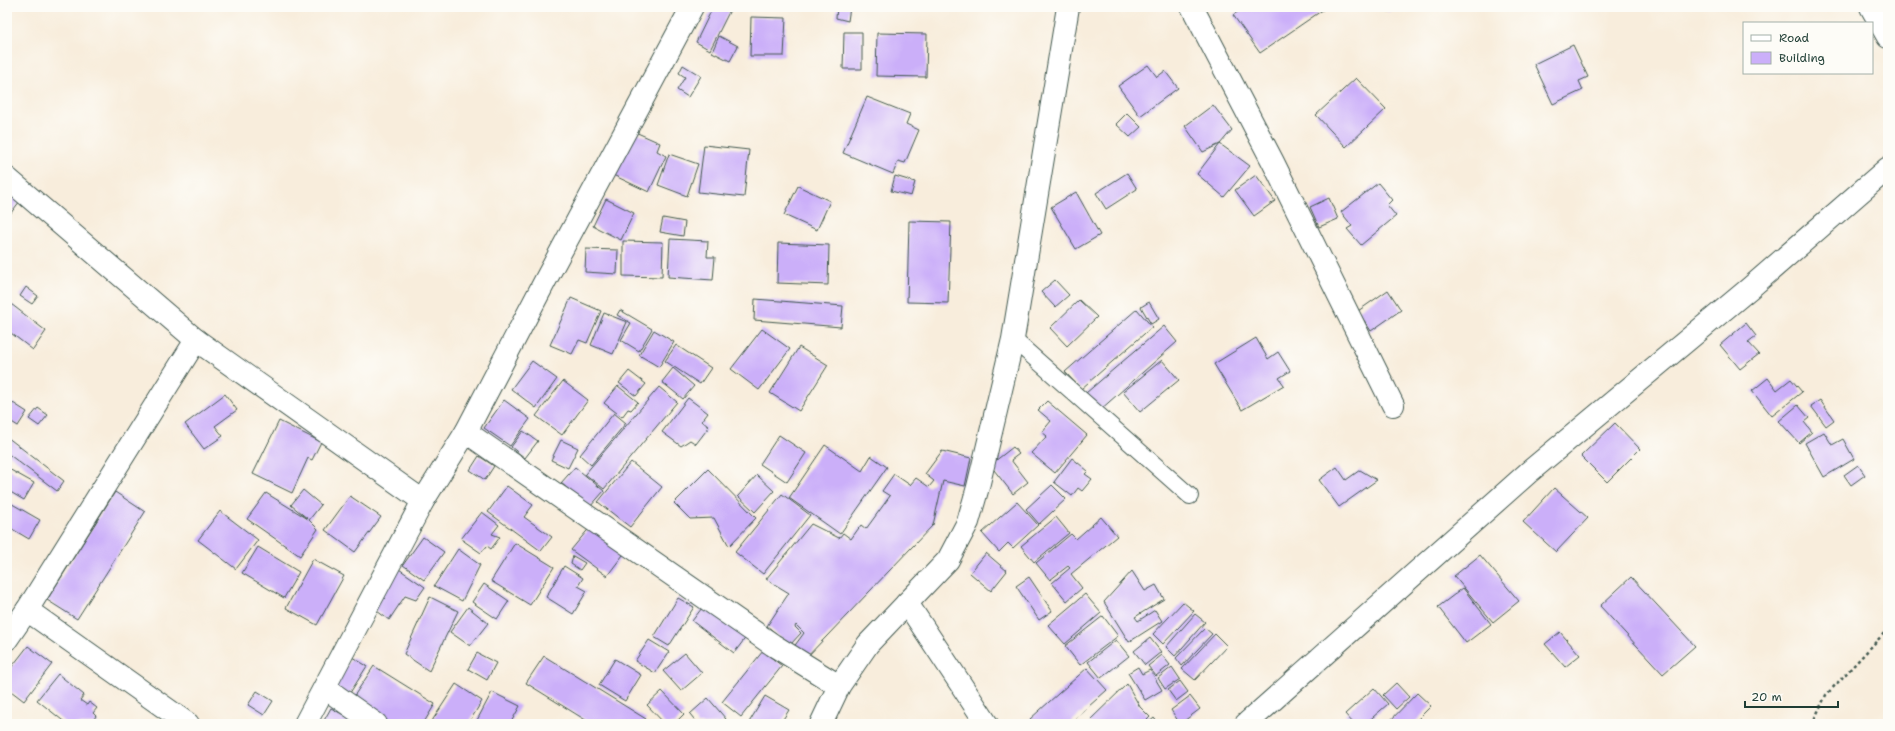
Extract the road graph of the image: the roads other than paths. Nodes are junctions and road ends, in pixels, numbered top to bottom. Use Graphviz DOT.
graph roads {
  1 [pos="692,7"];
  2 [pos="1068,7"];
  3 [pos="1192,7"];
  4 [pos="1871,7"];
  5 [pos="1888,37"];
  6 [pos="1888,168"];
  7 [pos="7,178"];
  8 [pos="1013,339"];
  9 [pos="196,340"];
  10 [pos="1393,405"];
  11 [pos="466,432"];
  12 [pos="1190,496"];
  13 [pos="423,501"];
  14 [pos="907,603"];
  15 [pos="27,610"];
  16 [pos="8,633"];
  17 [pos="839,686"];
  18 [pos="325,688"];
  19 [pos="188,724"];
  20 [pos="305,724"];
  21 [pos="376,724"];
  22 [pos="821,724"];
  23 [pos="987,724"];
  24 [pos="1246,724"];
  1 -- 11 [label="street"];
  2 -- 8 [label="street"];
  3 -- 10 [label="street"];
  4 -- 5 [label="street"];
  6 -- 24 [label="street"];
  7 -- 9 [label="street"];
  8 -- 12 [label="lane"];
  8 -- 14 [label="street"];
  9 -- 13 [label="street"];
  9 -- 15 [label="street"];
  11 -- 13 [label="street"];
  11 -- 17 [label="street"];
  13 -- 18 [label="street"];
  14 -- 17 [label="street"];
  14 -- 23 [label="street"];
  15 -- 16 [label="street"];
  15 -- 19 [label="street"];
  17 -- 22 [label="street"];
  18 -- 20 [label="street"];
  18 -- 21 [label="street"];
}
